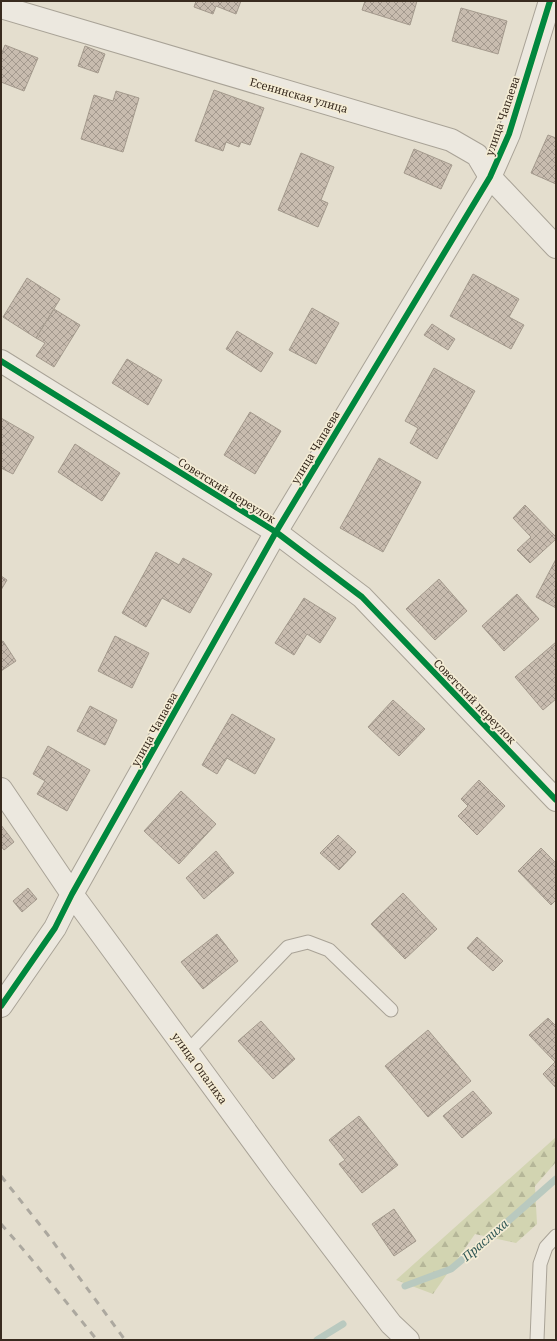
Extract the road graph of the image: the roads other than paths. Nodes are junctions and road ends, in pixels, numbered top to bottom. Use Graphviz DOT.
graph roads {
  1 [pos="550,1"];
  2 [pos="1,7"];
  3 [pos="490,177"];
  4 [pos="556,247"];
  5 [pos="1,361"];
  6 [pos="276,532"];
  7 [pos="1,788"];
  8 [pos="556,800"];
  9 [pos="72,894"];
  10 [pos="1,1006"];
  11 [pos="391,1010"];
  12 [pos="188,1051"];
  13 [pos="556,1236"];
  14 [pos="408,1340"];
  15 [pos="537,1340"];
  1 -- 3 [label="street, улица Чапаева"];
  2 -- 3 [label="street, Есенинская улица"];
  3 -- 4 [label="street, Есенинская улица"];
  3 -- 6 [label="street, улица Чапаева"];
  5 -- 6 [label="street, Советский переулок"];
  6 -- 8 [label="street, Советский переулок"];
  6 -- 9 [label="street, улица Чапаева"];
  7 -- 9 [label="street, улица Опалиха"];
  9 -- 10 [label="street, улица Чапаева"];
  9 -- 12 [label="street, улица Опалиха"];
  11 -- 12 [label="lane"];
  12 -- 14 [label="street, улица Опалиха"];
  13 -- 15 [label="lane"];
}
